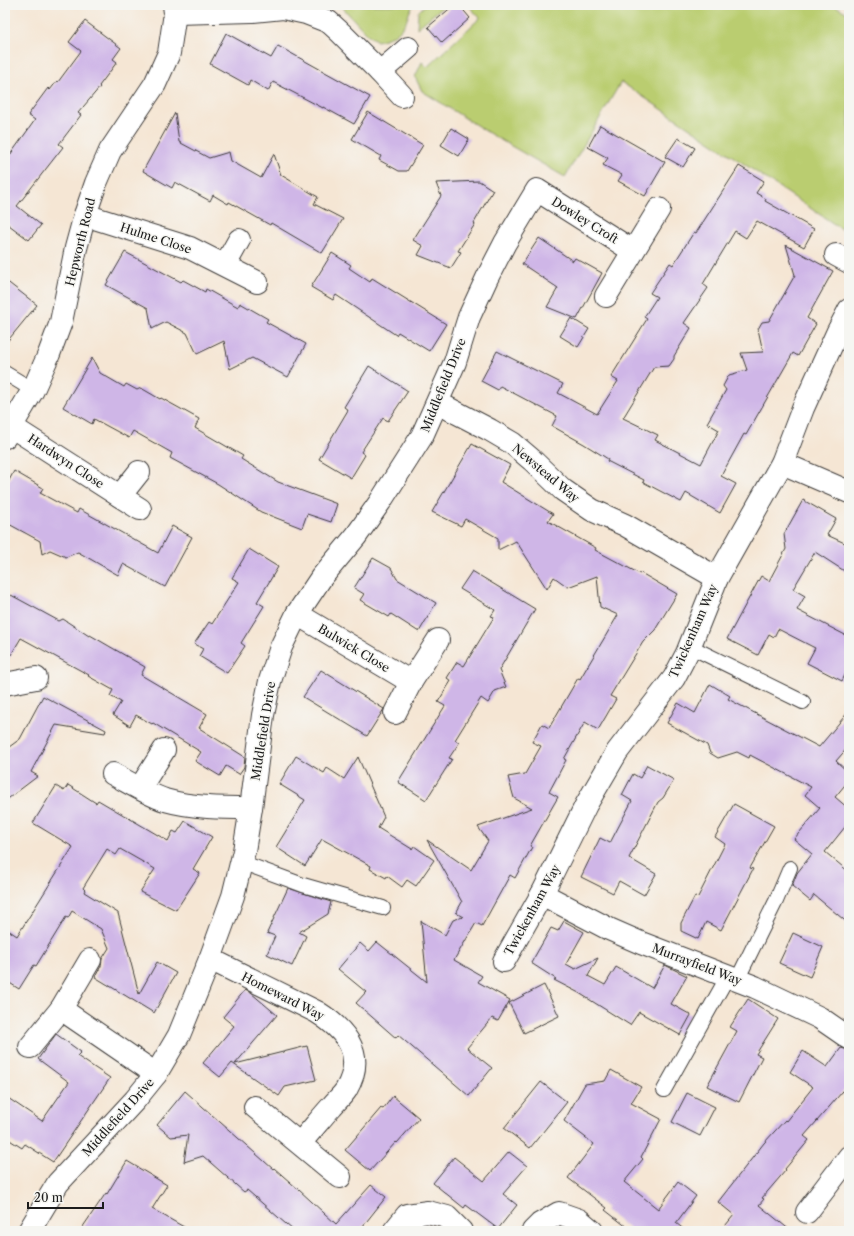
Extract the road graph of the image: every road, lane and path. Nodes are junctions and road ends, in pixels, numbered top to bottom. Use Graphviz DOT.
graph roads {
  1 [pos="174,9"];
  2 [pos="408,48"];
  3 [pos="380,72"];
  4 [pos="402,96"];
  5 [pos="537,190"];
  6 [pos="659,209"];
  7 [pos="85,215"];
  8 [pos="239,240"];
  9 [pos="633,251"];
  10 [pos="225,265"];
  11 [pos="257,282"];
  12 [pos="606,296"];
  13 [pos="849,310"];
  14 [pos="5,373"];
  15 [pos="33,390"];
  16 [pos="438,403"];
  17 [pos="8,432"];
  18 [pos="782,463"];
  19 [pos="139,472"];
  20 [pos="849,492"];
  21 [pos="120,496"];
  22 [pos="140,509"];
  23 [pos="717,578"];
  24 [pos="297,614"];
  25 [pos="438,640"];
  26 [pos="689,646"];
  27 [pos="36,678"];
  28 [pos="411,682"];
  29 [pos="5,684"];
  30 [pos="803,702"];
  31 [pos="395,713"];
  32 [pos="164,750"];
  33 [pos="113,774"];
  34 [pos="140,788"];
  35 [pos="251,808"];
  36 [pos="241,862"];
  37 [pos="790,868"];
  38 [pos="542,894"];
  39 [pos="384,908"];
  40 [pos="210,959"];
  41 [pos="90,960"];
  42 [pos="504,961"];
  43 [pos="732,978"];
  44 [pos="61,1009"];
  45 [pos="849,1038"];
  46 [pos="30,1047"];
  47 [pos="156,1074"];
  48 [pos="664,1090"];
  49 [pos="255,1107"];
  50 [pos="300,1143"];
  51 [pos="849,1157"];
  52 [pos="340,1177"];
  53 [pos="843,1179"];
  54 [pos="807,1212"];
  55 [pos="29,1231"];
  56 [pos="394,1231"];
  57 [pos="461,1231"];
  58 [pos="533,1231"];
  59 [pos="592,1231"];
  1 -- 3 [label="street, Hepworth Road"];
  1 -- 7 [label="street, Hepworth Road"];
  2 -- 3 [label="street"];
  3 -- 4 [label="street, Hepworth Road"];
  5 -- 9 [label="street, Dowley Croft"];
  5 -- 16 [label="street, Middlefield Drive"];
  6 -- 9 [label="street"];
  7 -- 10 [label="street, Hulme Close"];
  7 -- 15 [label="street, Hepworth Road"];
  8 -- 10 [label="street"];
  9 -- 12 [label="street"];
  10 -- 11 [label="street, Hulme Close"];
  13 -- 18 [label="street, Twickenham Way"];
  14 -- 15 [label="lane"];
  15 -- 17 [label="street, Hepworth Road"];
  16 -- 23 [label="street, Newstead Way"];
  16 -- 24 [label="street, Middlefield Drive"];
  17 -- 21 [label="street, Hardwyn Close"];
  18 -- 20 [label="street"];
  18 -- 23 [label="street, Twickenham Way"];
  19 -- 21 [label="street"];
  21 -- 22 [label="street, Hardwyn Close"];
  23 -- 26 [label="street, Twickenham Way"];
  24 -- 28 [label="street, Bulwick Close"];
  24 -- 35 [label="street, Middlefield Drive"];
  25 -- 28 [label="street"];
  26 -- 30 [label="lane"];
  26 -- 38 [label="street, Twickenham Way"];
  27 -- 29 [label="street"];
  28 -- 31 [label="street"];
  32 -- 34 [label="street"];
  33 -- 34 [label="street"];
  34 -- 35 [label="street"];
  35 -- 36 [label="street, Middlefield Drive"];
  36 -- 39 [label="lane"];
  36 -- 40 [label="street, Middlefield Drive"];
  37 -- 43 [label="lane"];
  38 -- 42 [label="street, Twickenham Way"];
  38 -- 43 [label="street, Murrayfield Way"];
  40 -- 47 [label="street, Middlefield Drive"];
  40 -- 50 [label="street, Homeward Way"];
  41 -- 44 [label="street"];
  43 -- 45 [label="street, Murrayfield Way"];
  43 -- 48 [label="lane"];
  44 -- 46 [label="street"];
  44 -- 47 [label="street"];
  47 -- 55 [label="street, Middlefield Drive"];
  49 -- 50 [label="street"];
  50 -- 52 [label="street"];
  51 -- 53 [label="street"];
  53 -- 54 [label="street"];
  56 -- 57 [label="street"];
  58 -- 59 [label="street"];
}
